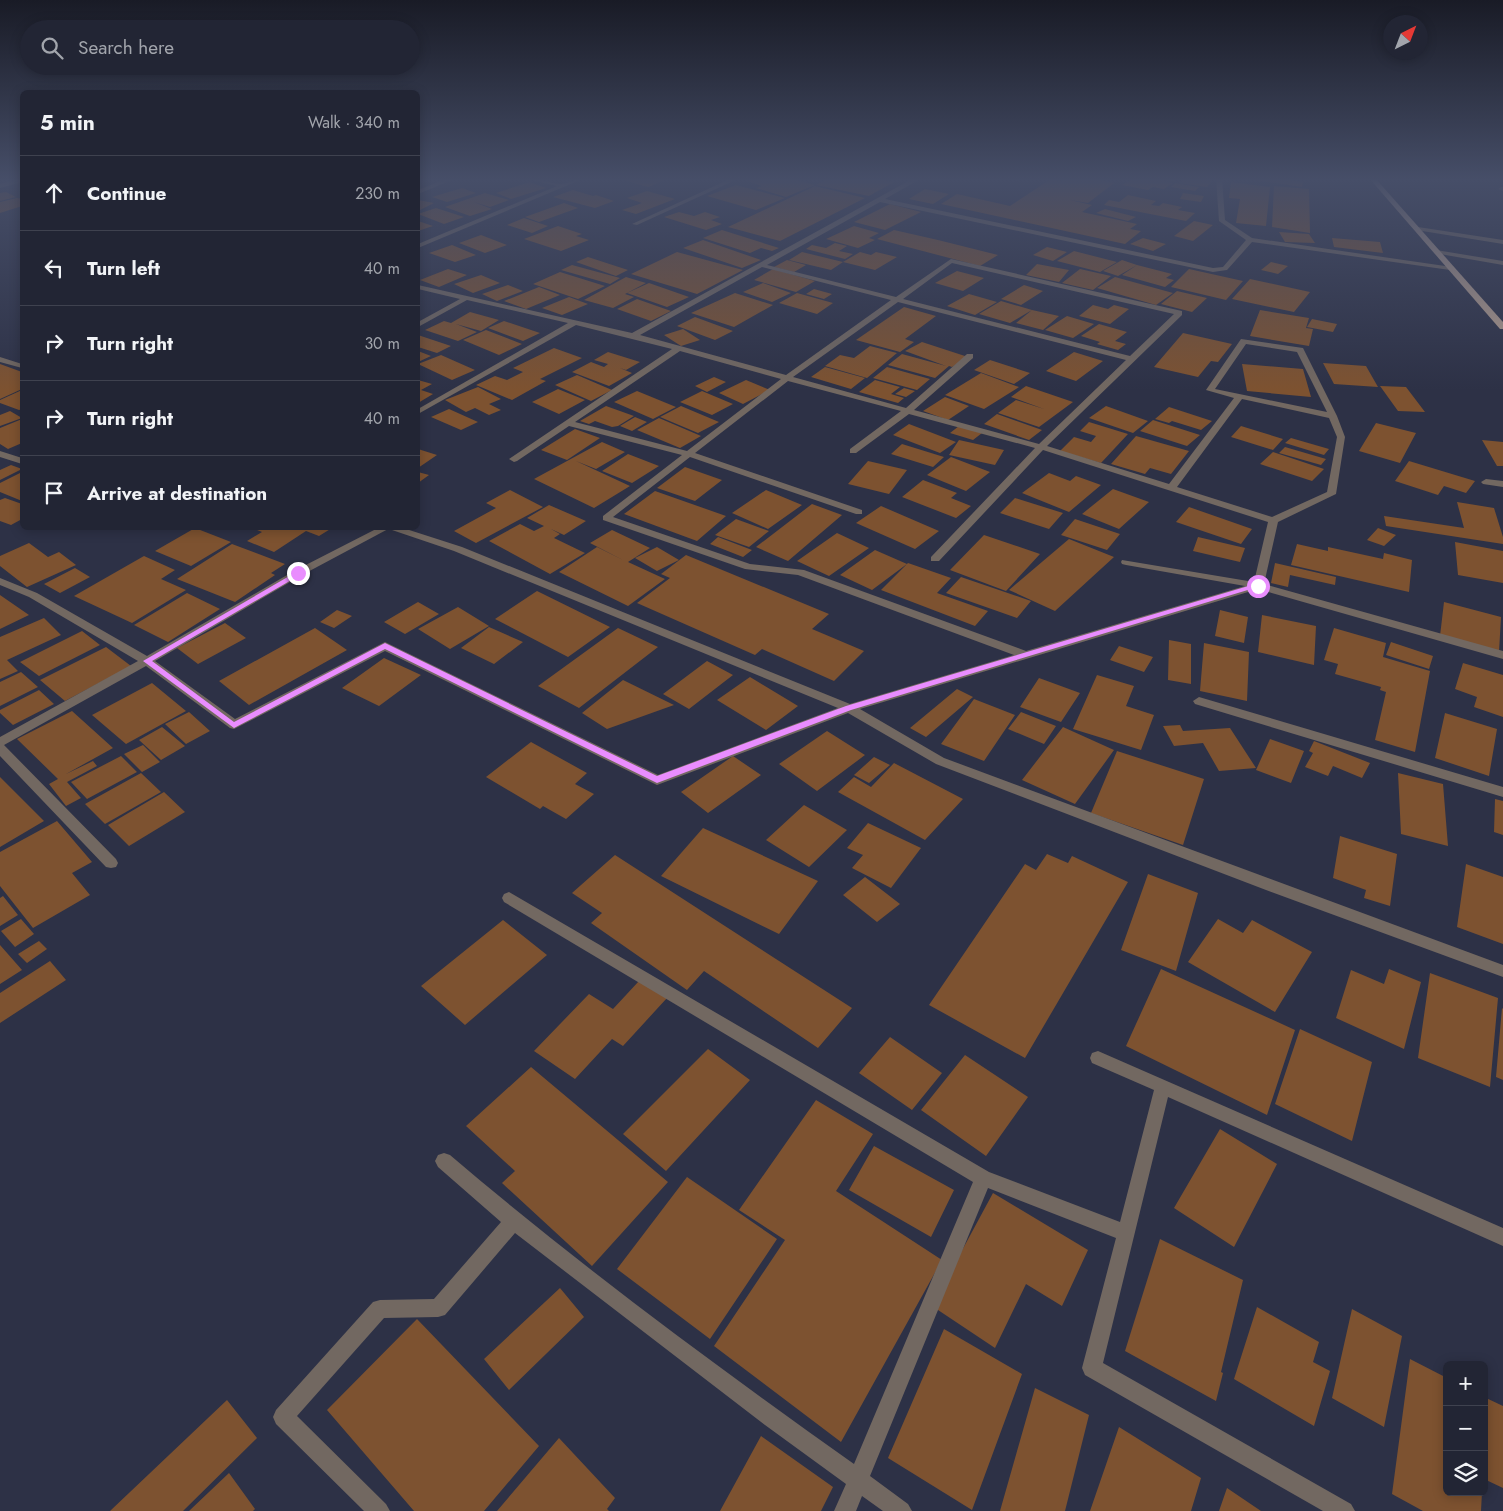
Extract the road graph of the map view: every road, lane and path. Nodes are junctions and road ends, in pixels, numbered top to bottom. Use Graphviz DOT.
graph roads {
  1 [pos="791,249"];
  2 [pos="1106,249"];
  3 [pos="1243,249"];
  4 [pos="1311,249"];
  5 [pos="1433,249"];
  6 [pos="1436,252"];
  7 [pos="1503,262"];
  8 [pos="761,265"];
  9 [pos="1450,268"];
  10 [pos="420,287"];
  11 [pos="466,298"];
  12 [pos="897,300"];
  13 [pos="576,322"];
  14 [pos="420,324"];
  15 [pos="1503,327"];
  16 [pos="633,336"];
  17 [pos="679,348"];
  18 [pos="970,356"];
  19 [pos="0,359"];
  20 [pos="1132,359"];
  21 [pos="20,365"];
  22 [pos="787,378"];
  23 [pos="1240,396"];
  24 [pos="420,411"];
  25 [pos="907,411"];
  26 [pos="1333,416"];
  27 [pos="568,423"];
  28 [pos="1041,447"];
  29 [pos="853,451"];
  30 [pos="0,454"];
  31 [pos="689,454"];
  32 [pos="514,459"];
  33 [pos="20,460"];
  34 [pos="1486,482"];
  35 [pos="1503,484"];
  36 [pos="1171,488"];
  37 [pos="859,512"];
  38 [pos="1273,520"];
  39 [pos="381,530"];
  40 [pos="401,530"];
  41 [pos="935,559"];
  42 [pos="1126,562"];
  43 [pos="0,581"];
  44 [pos="1258,586"];
  45 [pos="1025,655"];
  46 [pos="1503,655"];
  47 [pos="147,661"];
  48 [pos="1198,701"];
  49 [pos="849,708"];
  50 [pos="0,742"];
  51 [pos="0,748"];
  52 [pos="1503,792"];
  53 [pos="111,863"];
  54 [pos="510,898"];
  55 [pos="1503,971"];
  56 [pos="1098,1058"];
  57 [pos="1163,1086"];
  58 [pos="444,1161"];
  59 [pos="983,1178"];
  60 [pos="514,1221"];
  61 [pos="1126,1233"];
  62 [pos="1503,1237"];
  63 [pos="857,1481"];
  64 [pos="379,1511"];
  65 [pos="845,1511"];
  66 [pos="901,1511"];
  67 [pos="1344,1511"];
  1 -- 8 [label="street"];
  2 -- 3 [label="street"];
  4 -- 9 [label="street"];
  5 -- 6 [label="main road"];
  6 -- 7 [label="street"];
  6 -- 9 [label="main road"];
  8 -- 12 [label="street"];
  8 -- 16 [label="street"];
  9 -- 15 [label="main road"];
  10 -- 11 [label="street"];
  11 -- 13 [label="street"];
  11 -- 14 [label="street"];
  12 -- 20 [label="street"];
  12 -- 20 [label="street"];
  12 -- 22 [label="street"];
  13 -- 16 [label="street"];
  13 -- 24 [label="street"];
  16 -- 17 [label="street"];
  17 -- 22 [label="street"];
  17 -- 27 [label="street"];
  18 -- 25 [label="street"];
  19 -- 21 [label="street"];
  20 -- 28 [label="street"];
  22 -- 25 [label="street"];
  22 -- 31 [label="street"];
  23 -- 26 [label="street"];
  23 -- 26 [label="street"];
  23 -- 36 [label="street"];
  25 -- 28 [label="street"];
  25 -- 29 [label="street"];
  26 -- 38 [label="street"];
  27 -- 31 [label="street"];
  27 -- 32 [label="street"];
  28 -- 36 [label="street"];
  28 -- 41 [label="street"];
  30 -- 33 [label="street"];
  31 -- 37 [label="street"];
  31 -- 45 [label="street"];
  34 -- 35 [label="street"];
  36 -- 38 [label="street"];
  38 -- 44 [label="street"];
  39 -- 47 [label="street"];
  40 -- 49 [label="street"];
  42 -- 44 [label="street"];
  43 -- 47 [label="street"];
  44 -- 45 [label="street"];
  44 -- 46 [label="street"];
  45 -- 49 [label="street"];
  47 -- 49 [label="street"];
  47 -- 50 [label="street"];
  48 -- 52 [label="street"];
  49 -- 55 [label="street"];
  51 -- 53 [label="street"];
  54 -- 59 [label="street"];
  56 -- 57 [label="street"];
  57 -- 61 [label="street"];
  57 -- 62 [label="street"];
  58 -- 60 [label="street"];
  59 -- 61 [label="street"];
  59 -- 63 [label="street"];
  60 -- 63 [label="street"];
  60 -- 64 [label="street"];
  61 -- 67 [label="street"];
  63 -- 65 [label="street"];
  63 -- 66 [label="street"];
}
